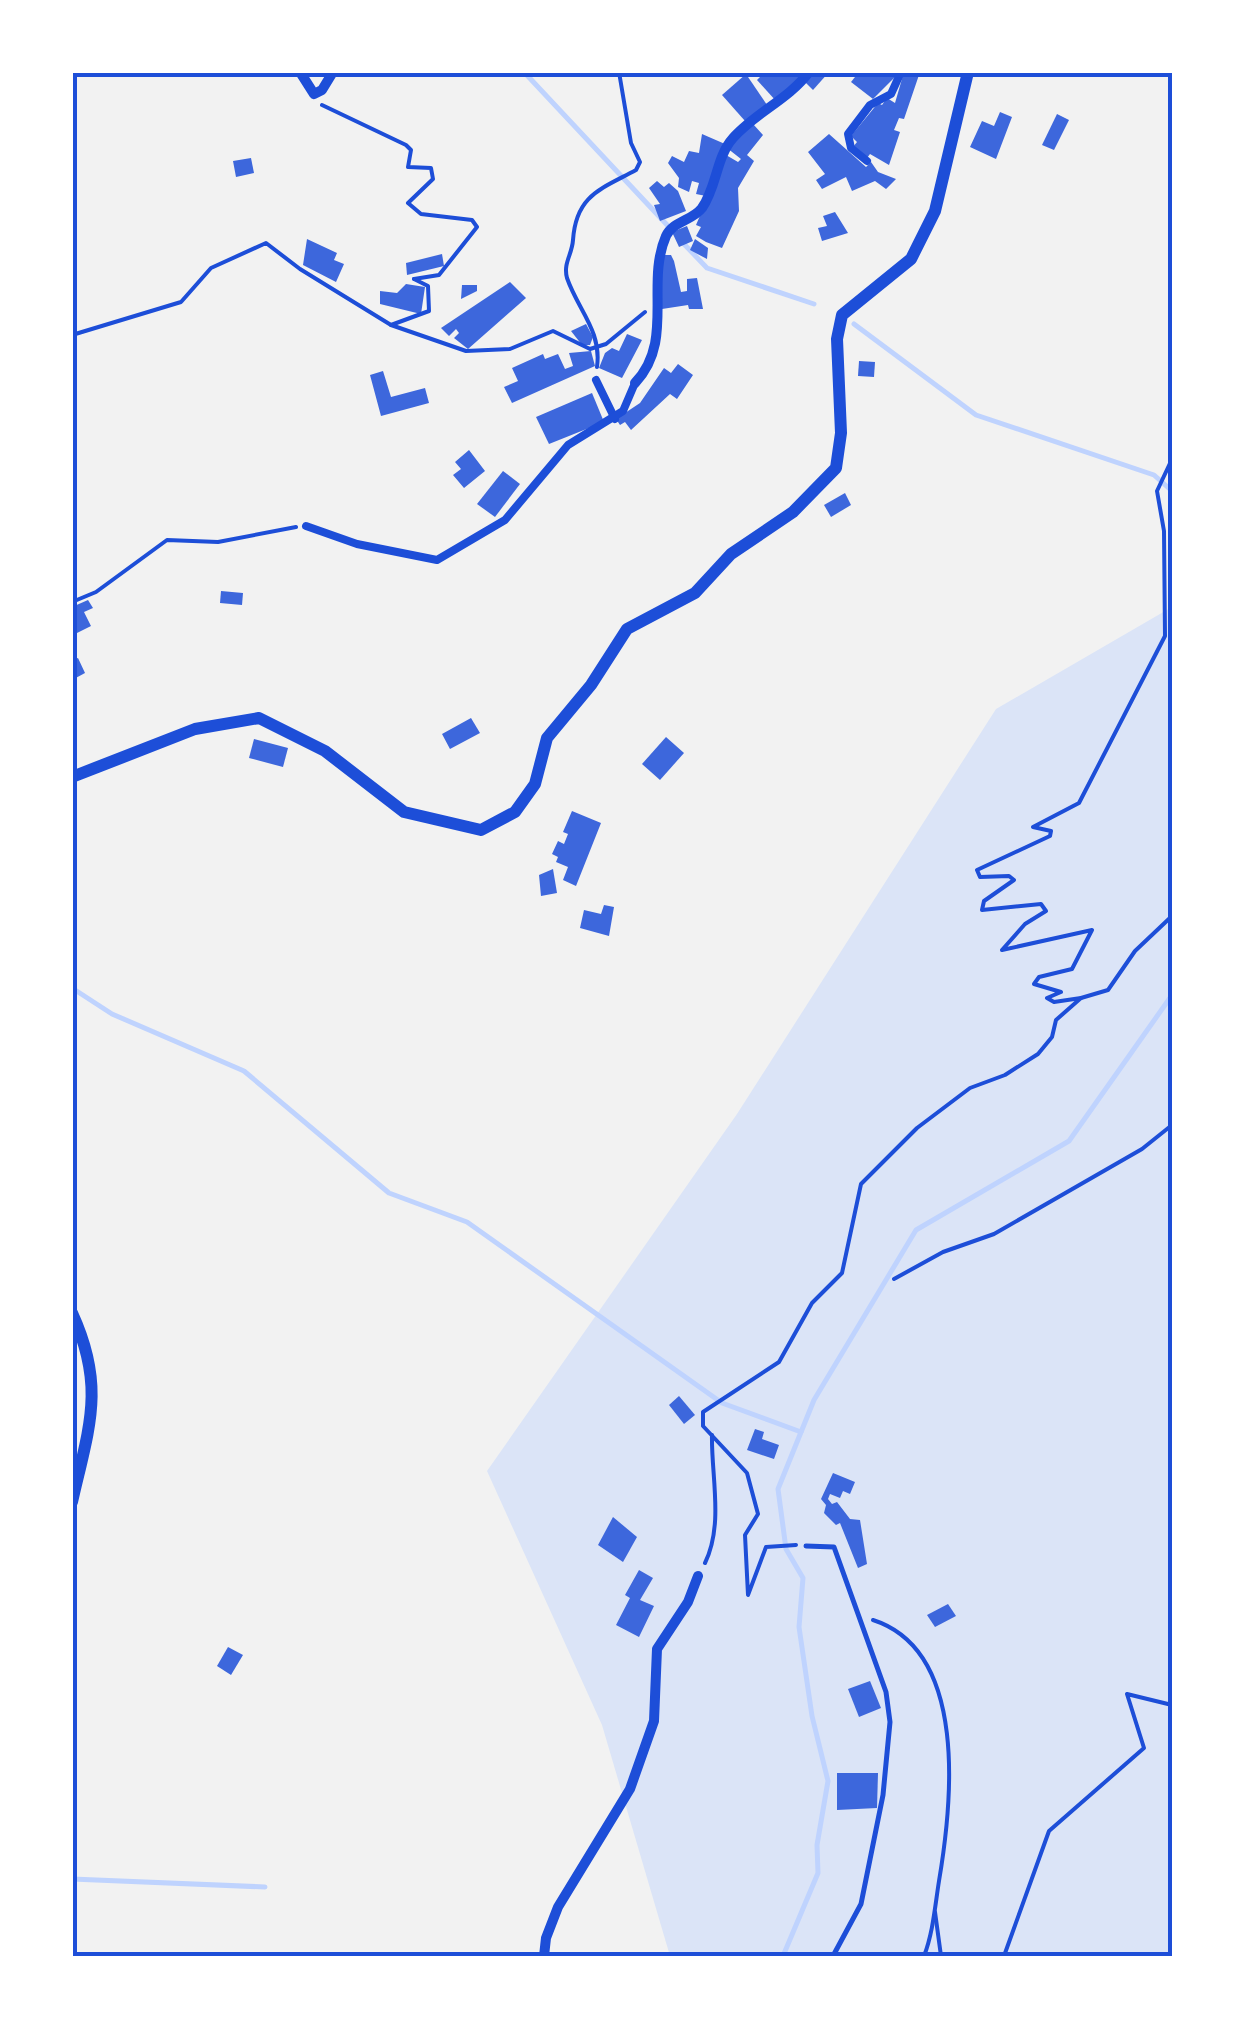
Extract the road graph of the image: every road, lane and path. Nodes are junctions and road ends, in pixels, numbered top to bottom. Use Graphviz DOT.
graph roads {
  1 [pos="300,72"];
  2 [pos="333,72"];
  3 [pos="620,72"];
  4 [pos="809,72"];
  5 [pos="901,72"];
  6 [pos="968,72"];
  7 [pos="314,94"];
  8 [pos="867,162"];
  9 [pos="659,286"];
  10 [pos="391,325"];
  11 [pos="72,335"];
  12 [pos="597,346"];
  13 [pos="596,380"];
  14 [pos="635,383"];
  15 [pos="615,419"];
  16 [pos="1172,459"];
  17 [pos="306,526"];
  18 [pos="72,602"];
  19 [pos="72,776"];
  20 [pos="1172,916"];
  21 [pos="1081,998"];
  22 [pos="1172,1124"];
  23 [pos="894,1279"];
  24 [pos="72,1314"];
  25 [pos="712,1434"];
  26 [pos="72,1502"];
  27 [pos="792,1546"];
  28 [pos="806,1546"];
  29 [pos="698,1576"];
  30 [pos="857,1615"];
  31 [pos="1172,1704"];
  32 [pos="934,1908"];
  33 [pos="544,1956"];
  34 [pos="833,1956"];
  35 [pos="924,1956"];
  36 [pos="941,1956"];
  37 [pos="1004,1956"];
  1 -- 7 [label="street"];
  2 -- 7 [label="street"];
  3 -- 12 [label="path"];
  4 -- 9 [label="street"];
  5 -- 8 [label="street"];
  6 -- 19 [label="street"];
  7 -- 10 [label="path"];
  9 -- 12 [label="path"];
  9 -- 14 [label="street"];
  10 -- 11 [label="path"];
  10 -- 12 [label="path"];
  12 -- 13 [label="path"];
  13 -- 15 [label="street"];
  14 -- 15 [label="street"];
  15 -- 17 [label="street"];
  16 -- 21 [label="path"];
  17 -- 18 [label="path"];
  20 -- 21 [label="path"];
  21 -- 25 [label="path"];
  22 -- 23 [label="path"];
  24 -- 26 [label="street"];
  25 -- 27 [label="path"];
  25 -- 29 [label="path"];
  28 -- 30 [label="lane"];
  29 -- 33 [label="street"];
  30 -- 32 [label="path"];
  30 -- 34 [label="lane"];
  31 -- 37 [label="path"];
  32 -- 35 [label="path"];
  32 -- 36 [label="path"];
}
